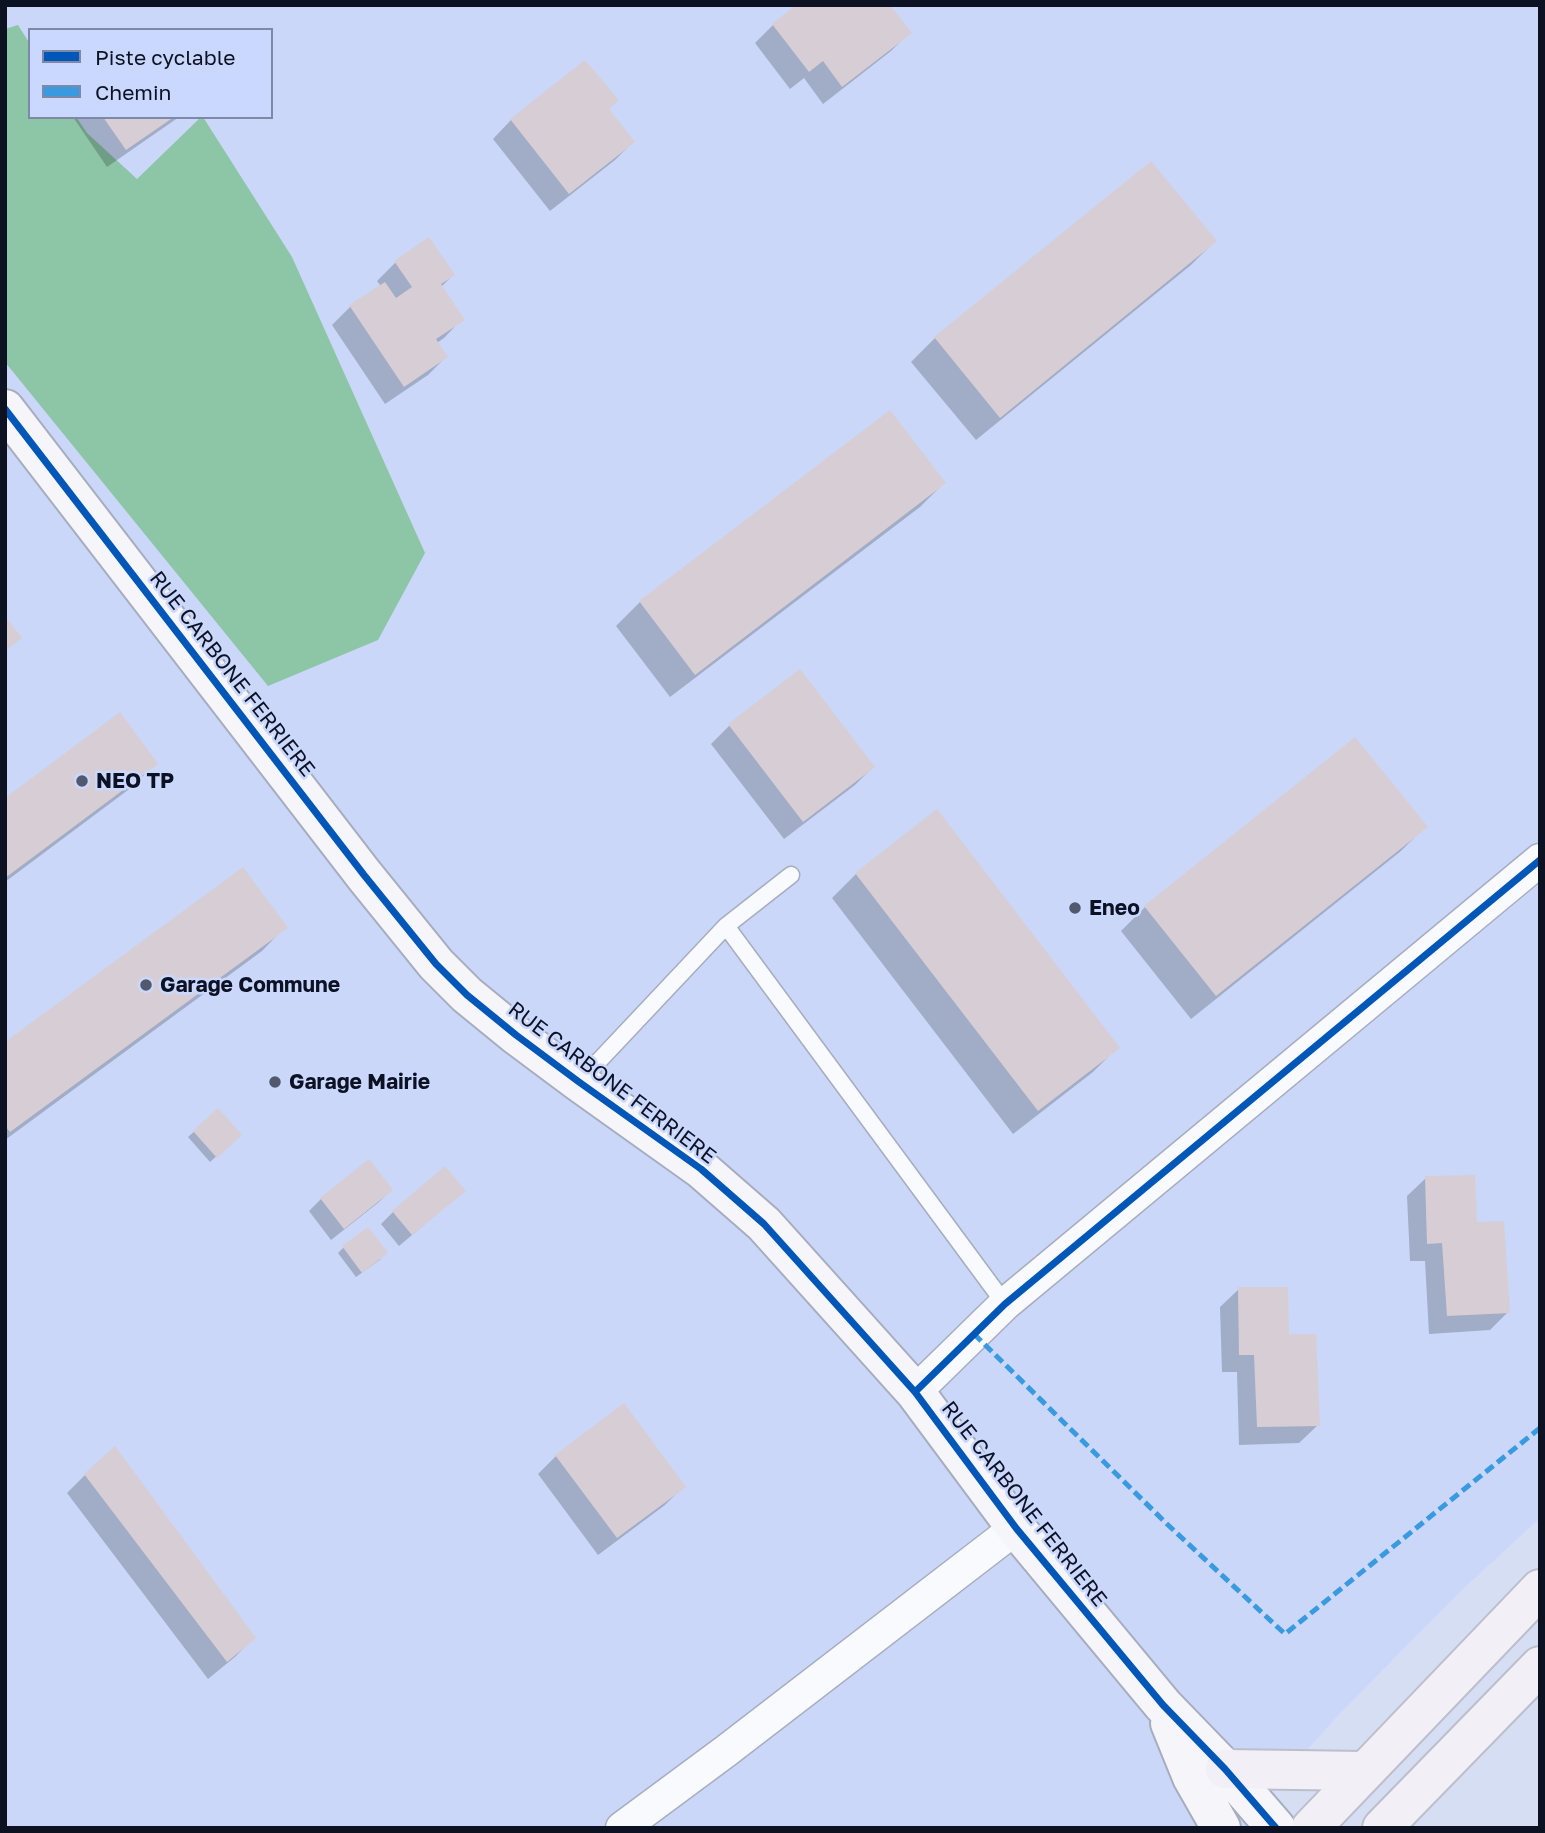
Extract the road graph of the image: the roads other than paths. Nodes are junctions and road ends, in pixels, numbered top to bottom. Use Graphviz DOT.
graph roads {
  1 [pos="5,409"];
  2 [pos="1540,860"];
  3 [pos="791,875"];
  4 [pos="726,926"];
  5 [pos="579,1082"];
  6 [pos="1006,1304"];
  7 [pos="915,1392"];
  8 [pos="1016,1528"];
  9 [pos="1540,1589"];
  10 [pos="1540,1665"];
  11 [pos="1163,1705"];
  12 [pos="1226,1769"];
  13 [pos="1365,1771"];
  14 [pos="622,1828"];
  15 [pos="1221,1828"];
  16 [pos="1276,1828"];
  17 [pos="1311,1828"];
  18 [pos="1382,1828"];
  1 -- 5 [label="street, RUE CARBONE FERRIERE"];
  2 -- 6 [label="street"];
  3 -- 4 [label="lane"];
  4 -- 5 [label="lane"];
  4 -- 6 [label="lane"];
  5 -- 7 [label="street, RUE CARBONE FERRIERE"];
  6 -- 7 [label="street"];
  7 -- 8 [label="street, RUE CARBONE FERRIERE"];
  8 -- 11 [label="street, RUE CARBONE FERRIERE"];
  8 -- 14 [label="street"];
  9 -- 13 [label="main road"];
  10 -- 18 [label="main road"];
  11 -- 12 [label="street, RUE CARBONE FERRIERE"];
  11 -- 15 [label="street, RUE CARBONE FERRIERE"];
  12 -- 13 [label="main road"];
  12 -- 16 [label="street, RUE CARBONE FERRIERE"];
  13 -- 17 [label="main road"];
}
